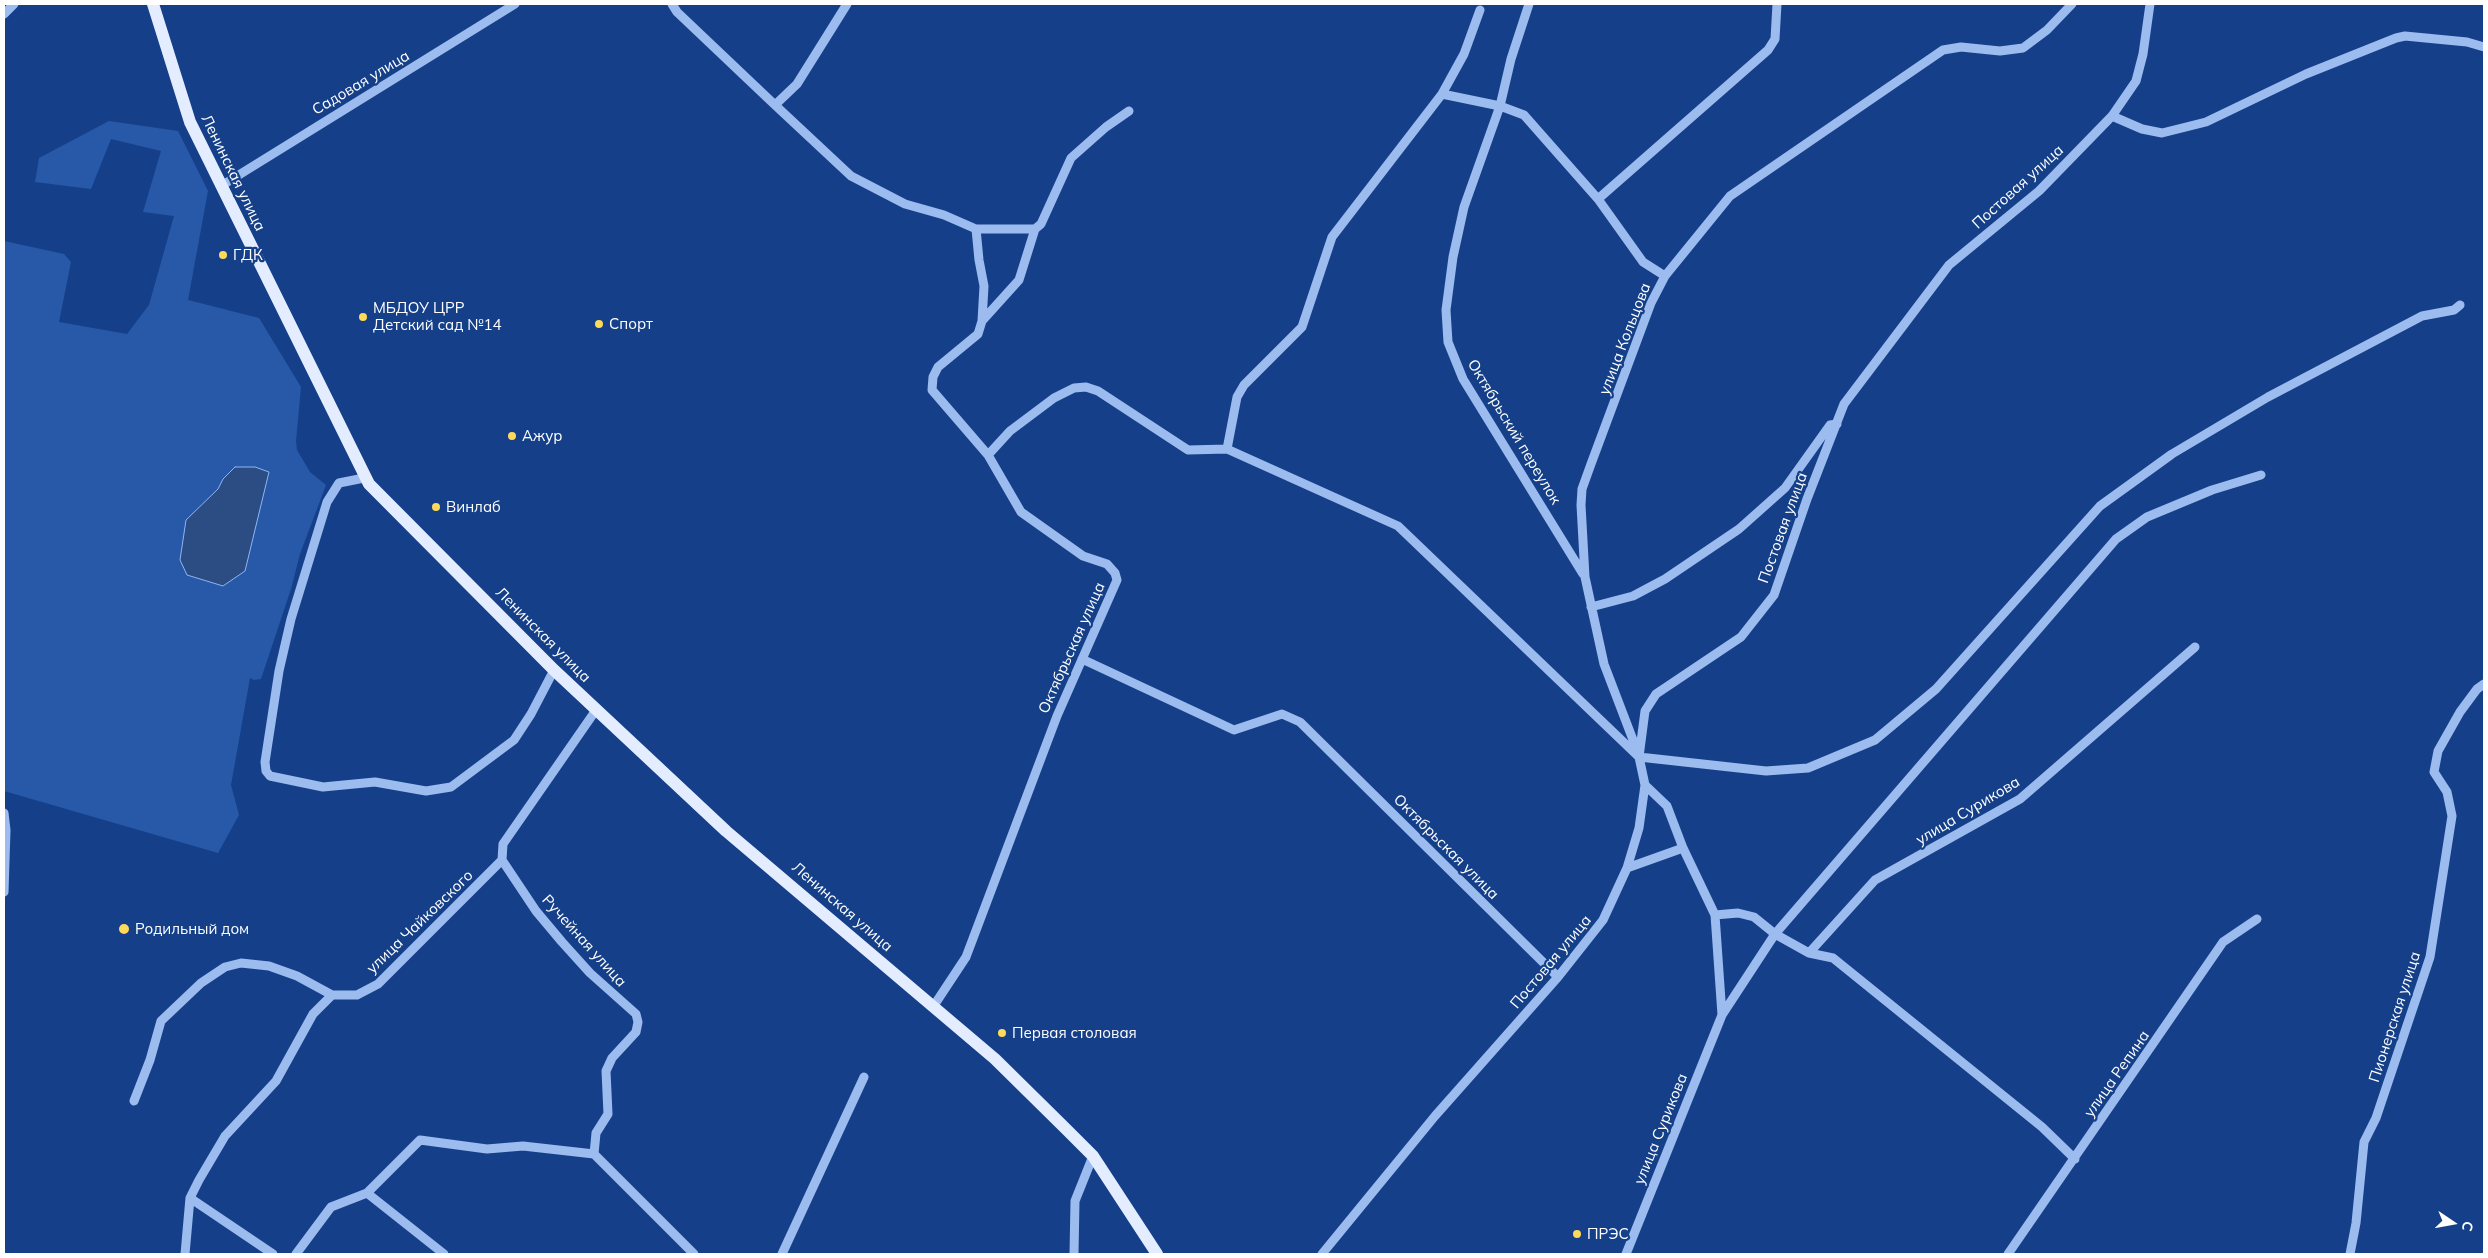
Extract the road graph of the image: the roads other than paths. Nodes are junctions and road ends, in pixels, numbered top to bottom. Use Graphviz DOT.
graph roads {
  1 [pos="14,4"];
  2 [pos="153,4"];
  3 [pos="516,4"];
  4 [pos="672,4"];
  5 [pos="847,4"];
  6 [pos="1529,4"];
  7 [pos="1776,4"];
  8 [pos="2072,4"];
  9 [pos="2150,4"];
  10 [pos="1480,10"];
  11 [pos="4,14"];
  12 [pos="2484,47"];
  13 [pos="1442,94"];
  14 [pos="774,105"];
  15 [pos="1500,106"];
  16 [pos="1129,111"];
  17 [pos="2112,116"];
  18 [pos="221,186"];
  19 [pos="1598,199"];
  20 [pos="976,229"];
  21 [pos="1035,229"];
  22 [pos="1665,276"];
  23 [pos="2460,305"];
  24 [pos="982,321"];
  25 [pos="1837,424"];
  26 [pos="1228,449"];
  27 [pos="988,455"];
  28 [pos="2261,476"];
  29 [pos="364,478"];
  30 [pos="1585,577"];
  31 [pos="1591,607"];
  32 [pos="2194,647"];
  33 [pos="1082,659"];
  34 [pos="554,670"];
  35 [pos="2484,684"];
  36 [pos="596,710"];
  37 [pos="1639,757"];
  38 [pos="1645,785"];
  39 [pos="4,814"];
  40 [pos="1683,848"];
  41 [pos="502,860"];
  42 [pos="1627,868"];
  43 [pos="4,892"];
  44 [pos="1715,914"];
  45 [pos="2257,919"];
  46 [pos="1776,934"];
  47 [pos="1809,953"];
  48 [pos="1558,977"];
  49 [pos="332,995"];
  50 [pos="933,1007"];
  51 [pos="1722,1015"];
  52 [pos="864,1077"];
  53 [pos="134,1101"];
  54 [pos="594,1154"];
  55 [pos="1092,1156"];
  56 [pos="2075,1159"];
  57 [pos="366,1193"];
  58 [pos="190,1198"];
  59 [pos="184,1254"];
  60 [pos="273,1254"];
  61 [pos="296,1254"];
  62 [pos="444,1254"];
  63 [pos="694,1254"];
  64 [pos="782,1254"];
  65 [pos="1074,1254"];
  66 [pos="1157,1254"];
  67 [pos="1322,1254"];
  68 [pos="1626,1254"];
  69 [pos="2008,1254"];
  70 [pos="2350,1254"];
  1 -- 11 [label="street"];
  2 -- 18 [label="main road, Ленинская улица"];
  3 -- 18 [label="street, Садовая улица"];
  4 -- 14 [label="street"];
  5 -- 14 [label="street"];
  6 -- 15 [label="street, Октябрьский переулок"];
  7 -- 19 [label="street"];
  8 -- 22 [label="street, улица Кольцова"];
  9 -- 17 [label="street, Постовая улица"];
  10 -- 13 [label="street"];
  12 -- 17 [label="street"];
  13 -- 15 [label="street"];
  13 -- 26 [label="street"];
  14 -- 20 [label="street"];
  15 -- 19 [label="street"];
  15 -- 30 [label="street, Октябрьский переулок"];
  16 -- 21 [label="street"];
  17 -- 25 [label="street, Постовая улица"];
  18 -- 29 [label="main road, Ленинская улица"];
  19 -- 22 [label="street"];
  20 -- 21 [label="street"];
  20 -- 24 [label="street, Октябрьская улица"];
  21 -- 24 [label="street"];
  22 -- 30 [label="street, улица Кольцова"];
  23 -- 37 [label="street"];
  24 -- 27 [label="street, Октябрьская улица"];
  25 -- 31 [label="street, Постовая улица"];
  25 -- 37 [label="street, Постовая улица"];
  26 -- 27 [label="street"];
  26 -- 37 [label="street"];
  27 -- 33 [label="street, Октябрьская улица"];
  28 -- 46 [label="street"];
  29 -- 34 [label="main road, Ленинская улица"];
  29 -- 34 [label="street"];
  30 -- 31 [label="street, улица Кольцова"];
  31 -- 37 [label="street, улица Кольцова"];
  32 -- 47 [label="street, улица Сурикова"];
  33 -- 48 [label="street, Октябрьская улица"];
  33 -- 50 [label="street, Октябрьская улица"];
  34 -- 36 [label="main road, Ленинская улица"];
  35 -- 70 [label="street, Пионерская улица"];
  36 -- 41 [label="street"];
  36 -- 50 [label="main road, Ленинская улица"];
  37 -- 38 [label="street, Постовая улица"];
  38 -- 40 [label="street"];
  38 -- 42 [label="street, Постовая улица"];
  39 -- 43 [label="street"];
  40 -- 42 [label="street"];
  40 -- 44 [label="street"];
  41 -- 49 [label="street, улица Чайковского"];
  41 -- 54 [label="street, Ручейная улица"];
  42 -- 48 [label="street, Постовая улица"];
  44 -- 46 [label="street"];
  44 -- 51 [label="street"];
  45 -- 56 [label="street, улица Репина"];
  46 -- 47 [label="street"];
  46 -- 51 [label="street"];
  47 -- 56 [label="street"];
  48 -- 67 [label="street, Постовая улица"];
  49 -- 53 [label="street"];
  49 -- 58 [label="street"];
  50 -- 55 [label="main road, Ленинская улица"];
  51 -- 68 [label="street, улица Сурикова"];
  52 -- 64 [label="street"];
  54 -- 57 [label="street"];
  54 -- 63 [label="street"];
  55 -- 65 [label="street"];
  55 -- 66 [label="main road, Ленинская улица"];
  56 -- 69 [label="street, улица Репина"];
  57 -- 61 [label="street"];
  57 -- 62 [label="street"];
  58 -- 59 [label="street"];
  58 -- 60 [label="street"];
}
